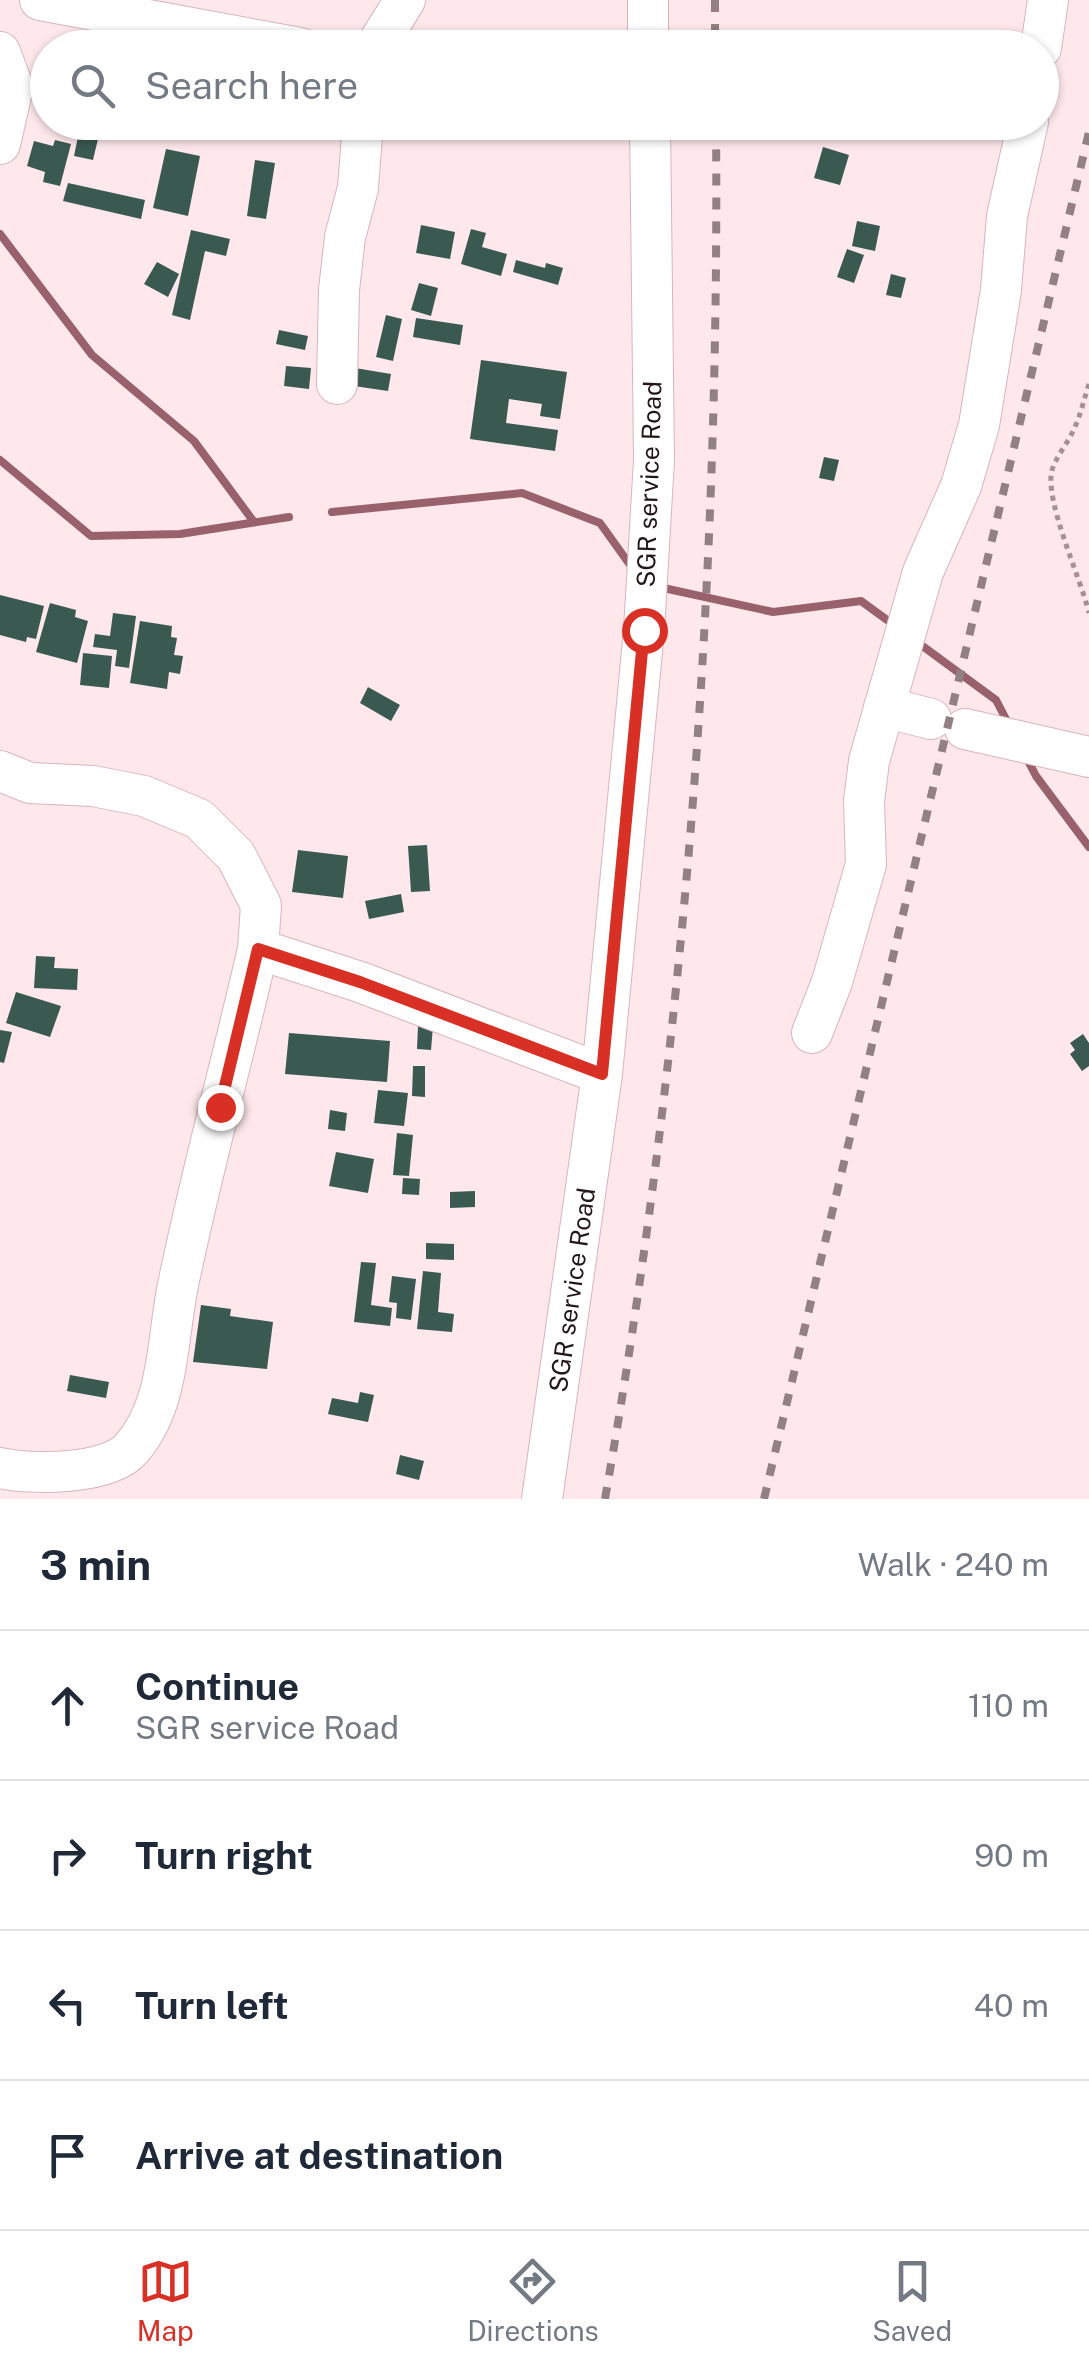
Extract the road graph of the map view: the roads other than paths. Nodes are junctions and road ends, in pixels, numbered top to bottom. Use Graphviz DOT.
graph roads {
  1 [pos="40,0"];
  2 [pos="405,0"];
  3 [pos="648,0"];
  4 [pos="1048,0"];
  5 [pos="180,12"];
  6 [pos="240,30"];
  7 [pos="386,30"];
  8 [pos="648,30"];
  9 [pos="1044,30"];
  10 [pos="0,52"];
  11 [pos="362,140"];
  12 [pos="650,140"];
  13 [pos="1024,140"];
  14 [pos="0,144"];
  15 [pos="337,384"];
  16 [pos="884,706"];
  17 [pos="1089,757"];
  18 [pos="0,771"];
  19 [pos="258,949"];
  20 [pos="812,1034"];
  21 [pos="602,1074"];
  22 [pos="130,1452"];
  23 [pos="0,1468"];
  24 [pos="117,1499"];
  25 [pos="542,1499"];
  1 -- 5 [label="street"];
  2 -- 7 [label="street"];
  3 -- 8 [label="street"];
  4 -- 9 [label="street"];
  5 -- 6 [label="street"];
  10 -- 14 [label="street"];
  11 -- 15 [label="street"];
  12 -- 21 [label="street, SGR service Road"];
  13 -- 16 [label="street"];
  16 -- 17 [label="street"];
  16 -- 20 [label="street"];
  18 -- 19 [label="street"];
  19 -- 21 [label="street"];
  19 -- 22 [label="street"];
  21 -- 25 [label="street, SGR service Road"];
  22 -- 23 [label="street"];
  22 -- 24 [label="street"];
}
